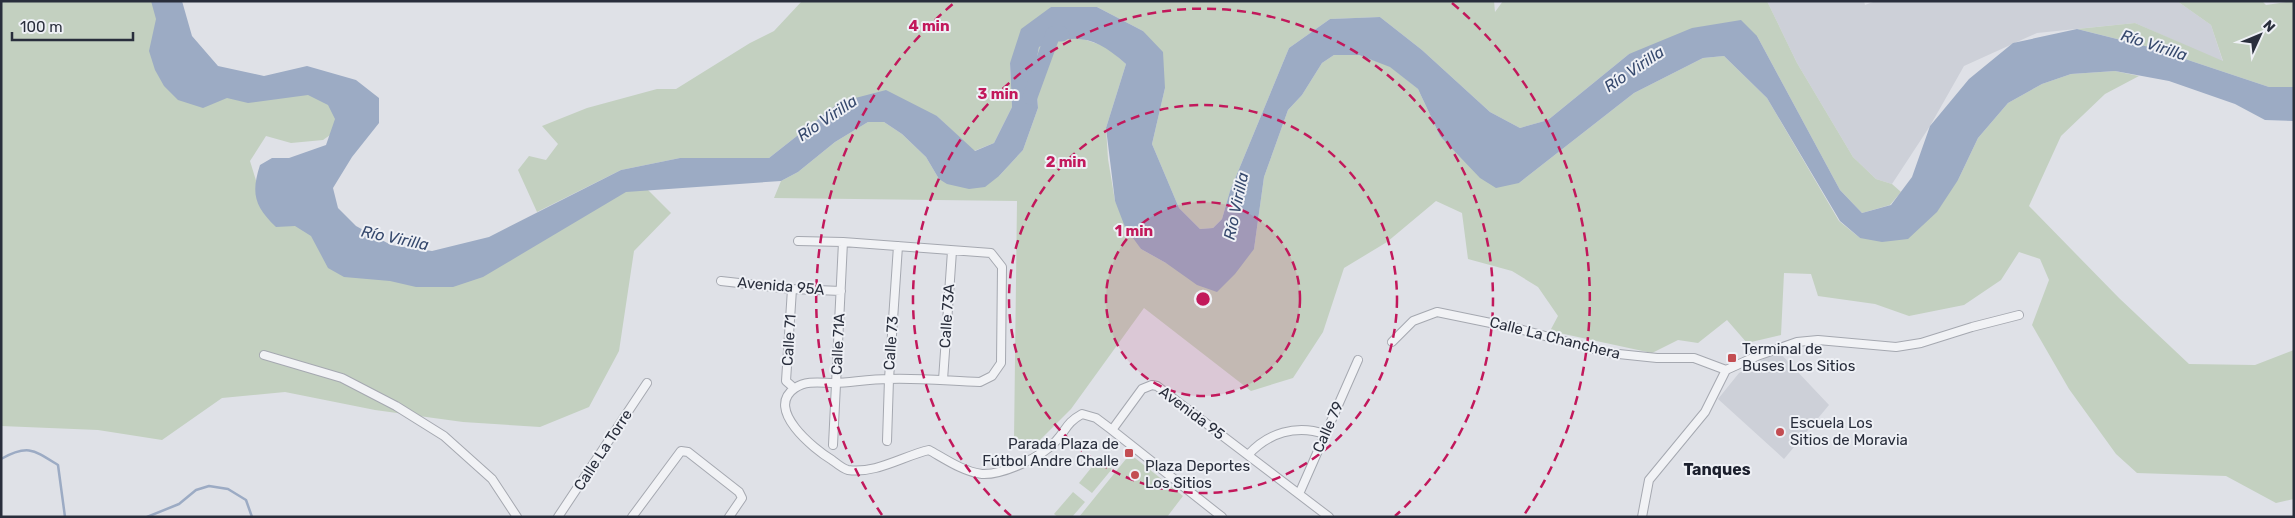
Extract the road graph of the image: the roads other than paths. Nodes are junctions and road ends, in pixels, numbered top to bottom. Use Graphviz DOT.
graph roads {
  1 [pos="798,241"];
  2 [pos="844,242"];
  3 [pos="898,246"];
  4 [pos="952,251"];
  5 [pos="721,281"];
  6 [pos="792,289"];
  7 [pos="841,291"];
  8 [pos="2019,315"];
  9 [pos="1392,342"];
  10 [pos="264,355"];
  11 [pos="1358,360"];
  12 [pos="1726,370"];
  13 [pos="889,379"];
  14 [pos="943,380"];
  15 [pos="647,383"];
  16 [pos="836,383"];
  17 [pos="794,388"];
  18 [pos="1112,430"];
  19 [pos="1325,434"];
  20 [pos="887,440"];
  21 [pos="833,445"];
  22 [pos="1248,455"];
  23 [pos="1299,494"];
  24 [pos="517,517"];
  25 [pos="558,517"];
  26 [pos="632,517"];
  27 [pos="730,517"];
  28 [pos="1222,517"];
  29 [pos="1329,517"];
  30 [pos="1642,517"];
  1 -- 2 [label="street"];
  2 -- 3 [label="street"];
  2 -- 7 [label="street, Calle 71A"];
  3 -- 4 [label="street"];
  3 -- 13 [label="street, Calle 73"];
  4 -- 14 [label="street, Calle 73A"];
  4 -- 14 [label="street"];
  5 -- 6 [label="street, Avenida 95A"];
  6 -- 7 [label="street, Avenida 95A"];
  6 -- 17 [label="street, Calle 71"];
  7 -- 16 [label="street, Calle 71A"];
  8 -- 12 [label="street"];
  9 -- 12 [label="street, Calle La Chanchera"];
  10 -- 24 [label="street"];
  11 -- 19 [label="street, Calle 79"];
  12 -- 30 [label="street"];
  13 -- 14 [label="street"];
  13 -- 16 [label="street"];
  13 -- 20 [label="street, Calle 73"];
  15 -- 25 [label="street, Calle La Torre"];
  16 -- 17 [label="street"];
  16 -- 21 [label="street, Calle 71A"];
  17 -- 18 [label="street"];
  18 -- 22 [label="street, Avenida 95"];
  18 -- 28 [label="street"];
  19 -- 22 [label="street"];
  19 -- 23 [label="street, Calle 79"];
  22 -- 23 [label="street, Avenida 95"];
  23 -- 29 [label="street, Avenida 95"];
  26 -- 27 [label="street"];
}
